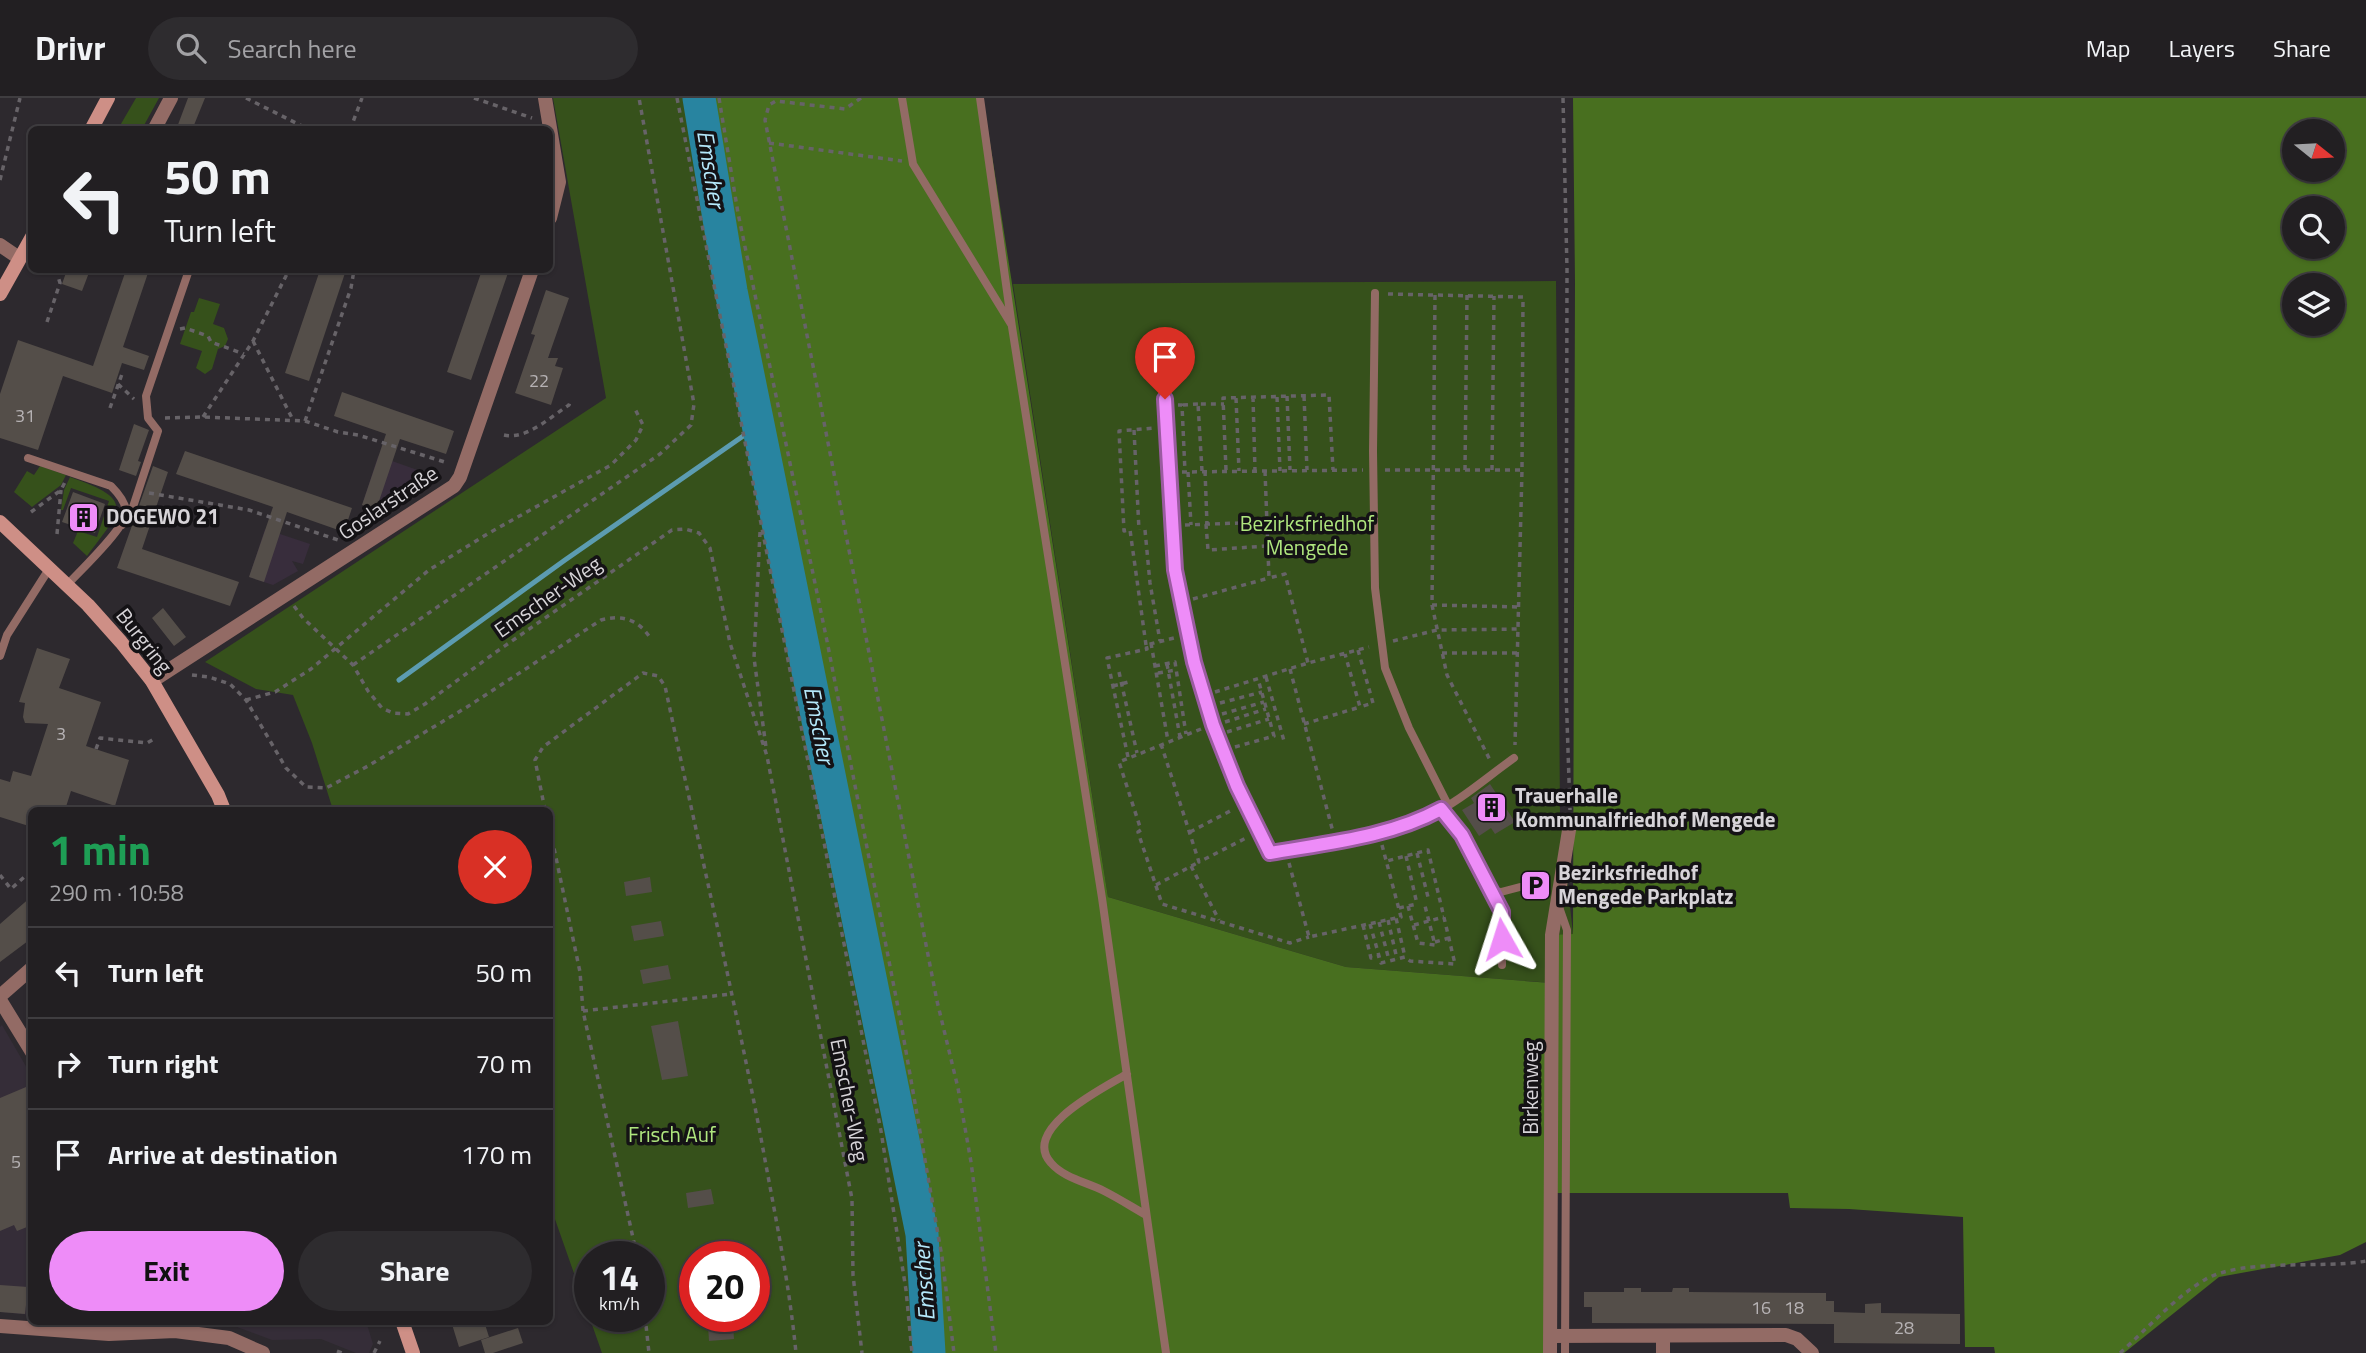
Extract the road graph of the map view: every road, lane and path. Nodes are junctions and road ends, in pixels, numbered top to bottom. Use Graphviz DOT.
graph roads {
  1 [pos="20,98"];
  2 [pos="108,98"];
  3 [pos="171,98"];
  4 [pos="246,98"];
  5 [pos="362,98"];
  6 [pos="474,98"];
  7 [pos="545,98"];
  8 [pos="639,98"];
  9 [pos="677,98"];
  10 [pos="719,98"];
  11 [pos="861,98"];
  12 [pos="902,98"];
  13 [pos="980,98"];
  14 [pos="1563,98"];
  15 [pos="550,124"];
  16 [pos="93,126"];
  17 [pos="156,126"];
  18 [pos="302,126"];
  19 [pos="352,126"];
  20 [pos="553,143"];
  21 [pos="769,143"];
  22 [pos="913,164"];
  23 [pos="0,180"];
  24 [pos="553,206"];
  25 [pos="28,243"];
  26 [pos="0,245"];
  27 [pos="19,258"];
  28 [pos="56,273"];
  29 [pos="188,273"];
  30 [pos="287,273"];
  31 [pos="354,273"];
  32 [pos="531,273"];
  33 [pos="1376,293"];
  34 [pos="0,294"];
  35 [pos="1435,295"];
  36 [pos="1466,295"];
  37 [pos="1494,296"];
  38 [pos="47,322"];
  39 [pos="1012,327"];
  40 [pos="169,328"];
  41 [pos="253,341"];
  42 [pos="244,354"];
  43 [pos="122,374"];
  44 [pos="118,384"];
  45 [pos="1287,396"];
  46 [pos="1304,396"];
  47 [pos="1254,397"];
  48 [pos="1277,397"];
  49 [pos="1236,398"];
  50 [pos="571,399"];
  51 [pos="1165,399"];
  52 [pos="1198,404"];
  53 [pos="1224,404"];
  54 [pos="1182,405"];
  55 [pos="135,406"];
  56 [pos="110,408"];
  57 [pos="635,409"];
  58 [pos="203,417"];
  59 [pos="148,418"];
  60 [pos="293,421"];
  61 [pos="305,421"];
  62 [pos="1167,428"];
  63 [pos="1135,430"];
  64 [pos="504,435"];
  65 [pos="28,458"];
  66 [pos="463,468"];
  67 [pos="1265,470"];
  68 [pos="1290,470"];
  69 [pos="1307,470"];
  70 [pos="1333,470"];
  71 [pos="1373,470"];
  72 [pos="1432,470"];
  73 [pos="1465,470"];
  74 [pos="1492,470"];
  75 [pos="1522,470"];
  76 [pos="1203,471"];
  77 [pos="1226,471"];
  78 [pos="1239,471"];
  79 [pos="1255,471"];
  80 [pos="1280,471"];
  81 [pos="70,472"];
  82 [pos="1170,472"];
  83 [pos="1188,472"];
  84 [pos="61,490"];
  85 [pos="139,490"];
  86 [pos="31,512"];
  87 [pos="0,522"];
  88 [pos="1266,522"];
  89 [pos="1207,524"];
  90 [pos="122,525"];
  91 [pos="760,525"];
  92 [pos="1191,525"];
  93 [pos="1173,526"];
  94 [pos="1130,530"];
  95 [pos="1139,530"];
  96 [pos="57,534"];
  97 [pos="1266,546"];
  98 [pos="360,548"];
  99 [pos="49,569"];
  100 [pos="1269,578"];
  101 [pos="67,585"];
  102 [pos="287,595"];
  103 [pos="1181,603"];
  104 [pos="1432,605"];
  105 [pos="1520,607"];
  106 [pos="1519,629"];
  107 [pos="1437,630"];
  108 [pos="1188,635"];
  109 [pos="651,639"];
  110 [pos="1160,641"];
  111 [pos="1149,644"];
  112 [pos="1382,644"];
  113 [pos="335,648"];
  114 [pos="1358,650"];
  115 [pos="1442,653"];
  116 [pos="1519,653"];
  117 [pos="1344,654"];
  118 [pos="0,656"];
  119 [pos="1308,663"];
  120 [pos="1167,664"];
  121 [pos="353,665"];
  122 [pos="1155,666"];
  123 [pos="1290,669"];
  124 [pos="1176,670"];
  125 [pos="1168,671"];
  126 [pos="1119,672"];
  127 [pos="166,673"];
  128 [pos="1157,673"];
  129 [pos="1266,677"];
  130 [pos="1258,679"];
  131 [pos="152,681"];
  132 [pos="1132,681"];
  133 [pos="1122,684"];
  134 [pos="1113,686"];
  135 [pos="1262,692"];
  136 [pos="1204,696"];
  137 [pos="246,699"];
  138 [pos="1264,702"];
  139 [pos="1207,707"];
  140 [pos="1360,707"];
  141 [pos="1266,709"];
  142 [pos="1269,719"];
  143 [pos="1212,721"];
  144 [pos="1304,724"];
  145 [pos="1186,734"];
  146 [pos="1217,735"];
  147 [pos="1180,737"];
  148 [pos="154,739"];
  149 [pos="1168,741"];
  150 [pos="1284,741"];
  151 [pos="1161,744"];
  152 [pos="96,749"];
  153 [pos="1223,750"];
  154 [pos="1136,753"];
  155 [pos="767,756"];
  156 [pos="1128,757"];
  157 [pos="1514,758"];
  158 [pos="1496,771"];
  159 [pos="1245,803"];
  160 [pos="222,807"];
  161 [pos="544,807"];
  162 [pos="1445,807"];
  163 [pos="1570,824"];
  164 [pos="1259,831"];
  165 [pos="1190,832"];
  166 [pos="1379,833"];
  167 [pos="1335,841"];
  168 [pos="553,843"];
  169 [pos="1286,850"];
  170 [pos="1417,853"];
  171 [pos="1406,856"];
  172 [pos="1387,861"];
  173 [pos="1199,862"];
  174 [pos="1191,866"];
  175 [pos="28,874"];
  176 [pos="0,875"];
  177 [pos="1156,885"];
  178 [pos="1520,887"];
  179 [pos="1492,891"];
  180 [pos="1440,898"];
  181 [pos="1426,901"];
  182 [pos="1417,904"];
  183 [pos="1408,906"];
  184 [pos="1399,908"];
  185 [pos="1444,917"];
  186 [pos="1396,918"];
  187 [pos="1388,920"];
  188 [pos="1429,921"];
  189 [pos="1220,922"];
  190 [pos="1379,922"];
  191 [pos="1370,924"];
  192 [pos="1363,925"];
  193 [pos="1413,925"];
  194 [pos="1310,937"];
  195 [pos="1450,938"];
  196 [pos="1434,942"];
  197 [pos="1379,956"];
  198 [pos="1405,957"];
  199 [pos="1397,959"];
  200 [pos="1389,961"];
  201 [pos="1502,965"];
  202 [pos="28,972"];
  203 [pos="732,994"];
  204 [pos="0,998"];
  205 [pos="583,1011"];
  206 [pos="28,1045"];
  207 [pos="1127,1074"];
  208 [pos="1146,1215"];
  209 [pos="634,1241"];
  210 [pos="2366,1261"];
  211 [pos="403,1325"];
  212 [pos="0,1326"];
  213 [pos="115,1328"];
  214 [pos="647,1332"];
  215 [pos="1557,1336"];
  216 [pos="1663,1336"];
  217 [pos="380,1341"];
  218 [pos="263,1353"];
  219 [pos="374,1353"];
  220 [pos="413,1353"];
  221 [pos="649,1353"];
  222 [pos="796,1353"];
  223 [pos="862,1353"];
  224 [pos="911,1353"];
  225 [pos="954,1353"];
  226 [pos="996,1353"];
  227 [pos="1166,1353"];
  228 [pos="1550,1353"];
  229 [pos="1565,1353"];
  230 [pos="1663,1353"];
  231 [pos="1812,1353"];
  232 [pos="2120,1353"];
  1 -- 23 [label="path"];
  2 -- 16 [label="main road"];
  3 -- 17 [label="street"];
  4 -- 18 [label="path"];
  5 -- 19 [label="path"];
  6 -- 15 [label="path"];
  7 -- 15 [label="street"];
  8 -- 121 [label="path"];
  9 -- 91 [label="path"];
  10 -- 225 [label="path"];
  11 -- 21 [label="path"];
  12 -- 22 [label="lane"];
  13 -- 39 [label="lane"];
  14 -- 163 [label="path"];
  20 -- 24 [label="street"];
  21 -- 22 [label="path"];
  21 -- 226 [label="path"];
  22 -- 39 [label="lane"];
  25 -- 27 [label="main road"];
  26 -- 27 [label="street"];
  27 -- 34 [label="main road"];
  28 -- 38 [label="path"];
  29 -- 40 [label="lane"];
  30 -- 41 [label="path"];
  31 -- 61 [label="path"];
  32 -- 66 [label="street, Goslarstraße"];
  33 -- 35 [label="path"];
  33 -- 71 [label="lane"];
  35 -- 36 [label="path"];
  35 -- 72 [label="path"];
  36 -- 37 [label="path"];
  36 -- 73 [label="path"];
  37 -- 74 [label="path"];
  37 -- 75 [label="path"];
  39 -- 207 [label="lane"];
  40 -- 42 [label="path"];
  40 -- 59 [label="lane"];
  41 -- 42 [label="path"];
  41 -- 60 [label="path"];
  42 -- 58 [label="path"];
  43 -- 44 [label="path"];
  44 -- 55 [label="path"];
  44 -- 56 [label="path"];
  45 -- 46 [label="path"];
  45 -- 48 [label="path"];
  45 -- 68 [label="path"];
  46 -- 69 [label="path"];
  46 -- 70 [label="path"];
  47 -- 48 [label="path"];
  47 -- 49 [label="path"];
  47 -- 79 [label="path"];
  48 -- 80 [label="path"];
  49 -- 53 [label="path"];
  49 -- 78 [label="path"];
  50 -- 64 [label="path"];
  51 -- 62 [label="lane"];
  52 -- 53 [label="path"];
  52 -- 54 [label="path"];
  52 -- 76 [label="path"];
  53 -- 77 [label="path"];
  57 -- 113 [label="path"];
  58 -- 59 [label="path"];
  58 -- 60 [label="path"];
  59 -- 85 [label="lane"];
  60 -- 61 [label="path"];
  61 -- 66 [label="path"];
  62 -- 63 [label="path"];
  62 -- 82 [label="lane"];
  63 -- 94 [label="path"];
  63 -- 95 [label="path"];
  65 -- 81 [label="lane"];
  66 -- 98 [label="street, Goslarstraße"];
  67 -- 79 [label="path"];
  67 -- 80 [label="path"];
  67 -- 88 [label="path"];
  68 -- 69 [label="path"];
  68 -- 80 [label="path"];
  69 -- 70 [label="path"];
  70 -- 71 [label="path"];
  71 -- 72 [label="path"];
  71 -- 112 [label="lane"];
  72 -- 73 [label="path"];
  72 -- 104 [label="path"];
  73 -- 74 [label="path"];
  74 -- 75 [label="path"];
  75 -- 105 [label="path"];
  76 -- 77 [label="path"];
  76 -- 83 [label="path"];
  76 -- 89 [label="path"];
  77 -- 78 [label="path"];
  78 -- 79 [label="path"];
  81 -- 84 [label="path"];
  81 -- 90 [label="lane"];
  82 -- 83 [label="path"];
  82 -- 93 [label="lane"];
  83 -- 92 [label="path"];
  84 -- 86 [label="path"];
  84 -- 96 [label="path"];
  85 -- 90 [label="lane"];
  85 -- 98 [label="path"];
  87 -- 99 [label="main road, Burgring"];
  88 -- 89 [label="path"];
  88 -- 97 [label="path"];
  89 -- 92 [label="path"];
  89 -- 97 [label="path"];
  90 -- 101 [label="lane"];
  91 -- 155 [label="path"];
  91 -- 224 [label="path"];
  92 -- 93 [label="path"];
  93 -- 103 [label="lane"];
  94 -- 95 [label="path"];
  94 -- 111 [label="path"];
  95 -- 110 [label="path"];
  97 -- 100 [label="path"];
  98 -- 102 [label="street, Goslarstraße"];
  99 -- 101 [label="main road, Burgring"];
  99 -- 118 [label="lane"];
  100 -- 103 [label="path"];
  100 -- 119 [label="path"];
  101 -- 131 [label="main road, Burgring"];
  102 -- 113 [label="path, Emscher-Weg"];
  102 -- 127 [label="street, Goslarstraße"];
  103 -- 108 [label="lane"];
  104 -- 105 [label="path"];
  104 -- 107 [label="path"];
  105 -- 106 [label="path"];
  106 -- 107 [label="path"];
  106 -- 116 [label="path"];
  107 -- 112 [label="path"];
  107 -- 115 [label="path"];
  108 -- 110 [label="path"];
  108 -- 136 [label="lane"];
  109 -- 137 [label="path"];
  110 -- 111 [label="path"];
  111 -- 122 [label="path"];
  111 -- 134 [label="path"];
  112 -- 114 [label="path"];
  112 -- 162 [label="lane"];
  113 -- 121 [label="path, Emscher-Weg"];
  113 -- 137 [label="path"];
  114 -- 117 [label="path"];
  114 -- 140 [label="path"];
  115 -- 116 [label="path"];
  115 -- 158 [label="path"];
  116 -- 157 [label="path"];
  117 -- 119 [label="path"];
  117 -- 140 [label="path"];
  119 -- 123 [label="path"];
  120 -- 122 [label="path"];
  120 -- 124 [label="path"];
  120 -- 125 [label="path"];
  121 -- 155 [label="path, Emscher-Weg"];
  122 -- 128 [label="path"];
  123 -- 129 [label="path"];
  123 -- 144 [label="path"];
  124 -- 125 [label="path"];
  124 -- 145 [label="path"];
  125 -- 128 [label="path"];
  125 -- 147 [label="path"];
  126 -- 133 [label="path"];
  127 -- 131 [label="street, Goslarstraße"];
  127 -- 137 [label="path"];
  128 -- 149 [label="path"];
  129 -- 130 [label="path"];
  129 -- 150 [label="path"];
  130 -- 135 [label="path"];
  130 -- 136 [label="path"];
  131 -- 160 [label="main road, Burgring"];
  132 -- 133 [label="path"];
  133 -- 134 [label="path"];
  133 -- 154 [label="path"];
  134 -- 156 [label="path"];
  135 -- 138 [label="path"];
  135 -- 139 [label="path"];
  136 -- 139 [label="lane"];
  138 -- 141 [label="path"];
  138 -- 143 [label="path"];
  139 -- 143 [label="lane"];
  140 -- 144 [label="path"];
  141 -- 142 [label="path"];
  141 -- 143 [label="path"];
  142 -- 146 [label="path"];
  142 -- 153 [label="path"];
  143 -- 145 [label="path"];
  143 -- 146 [label="lane"];
  144 -- 167 [label="path"];
  145 -- 147 [label="path"];
  146 -- 153 [label="lane"];
  147 -- 149 [label="path"];
  148 -- 152 [label="path"];
  149 -- 151 [label="path"];
  151 -- 154 [label="path"];
  151 -- 165 [label="path"];
  153 -- 159 [label="lane"];
  154 -- 156 [label="path"];
  155 -- 223 [label="path, Emscher-Weg"];
  156 -- 177 [label="path"];
  157 -- 158 [label="lane"];
  158 -- 162 [label="lane"];
  159 -- 164 [label="lane"];
  159 -- 165 [label="path"];
  161 -- 203 [label="path"];
  162 -- 166 [label="lane"];
  162 -- 179 [label="lane"];
  163 -- 215 [label="street, Birkenweg"];
  164 -- 169 [label="lane"];
  164 -- 173 [label="path"];
  165 -- 173 [label="path"];
  166 -- 167 [label="lane"];
  166 -- 172 [label="path"];
  167 -- 169 [label="lane"];
  168 -- 205 [label="path"];
  169 -- 194 [label="path"];
  170 -- 171 [label="path"];
  170 -- 180 [label="path"];
  170 -- 181 [label="path"];
  171 -- 172 [label="path"];
  171 -- 182 [label="path"];
  172 -- 184 [label="path"];
  173 -- 174 [label="path"];
  174 -- 177 [label="path"];
  174 -- 189 [label="path"];
  175 -- 176 [label="path"];
  177 -- 189 [label="path"];
  178 -- 179 [label="lane"];
  179 -- 201 [label="lane"];
  180 -- 181 [label="path"];
  180 -- 185 [label="path"];
  181 -- 182 [label="path"];
  181 -- 188 [label="path"];
  182 -- 183 [label="path"];
  183 -- 184 [label="path"];
  183 -- 193 [label="path"];
  184 -- 186 [label="path"];
  185 -- 188 [label="path"];
  185 -- 195 [label="path"];
  186 -- 187 [label="path"];
  186 -- 198 [label="path"];
  187 -- 190 [label="path"];
  187 -- 199 [label="path"];
  188 -- 193 [label="path"];
  188 -- 196 [label="path"];
  189 -- 194 [label="path"];
  190 -- 191 [label="path"];
  190 -- 200 [label="path"];
  191 -- 192 [label="path"];
  191 -- 197 [label="path"];
  192 -- 194 [label="path"];
  192 -- 197 [label="path"];
  193 -- 196 [label="path"];
  195 -- 196 [label="path"];
  195 -- 198 [label="path"];
  197 -- 200 [label="path"];
  198 -- 199 [label="path"];
  199 -- 200 [label="path"];
  202 -- 204 [label="street"];
  203 -- 205 [label="path"];
  203 -- 222 [label="path"];
  204 -- 206 [label="street"];
  205 -- 209 [label="path"];
  207 -- 208 [label="lane"];
  207 -- 208 [label="lane"];
  208 -- 227 [label="lane"];
  210 -- 232 [label="path"];
  211 -- 220 [label="main road"];
  212 -- 213 [label="street"];
  213 -- 218 [label="street"];
  214 -- 221 [label="path"];
  215 -- 216 [label="street"];
  215 -- 228 [label="street, Birkenweg"];
  215 -- 229 [label="lane"];
  216 -- 230 [label="street"];
  216 -- 231 [label="street"];
  217 -- 219 [label="path"];
}
